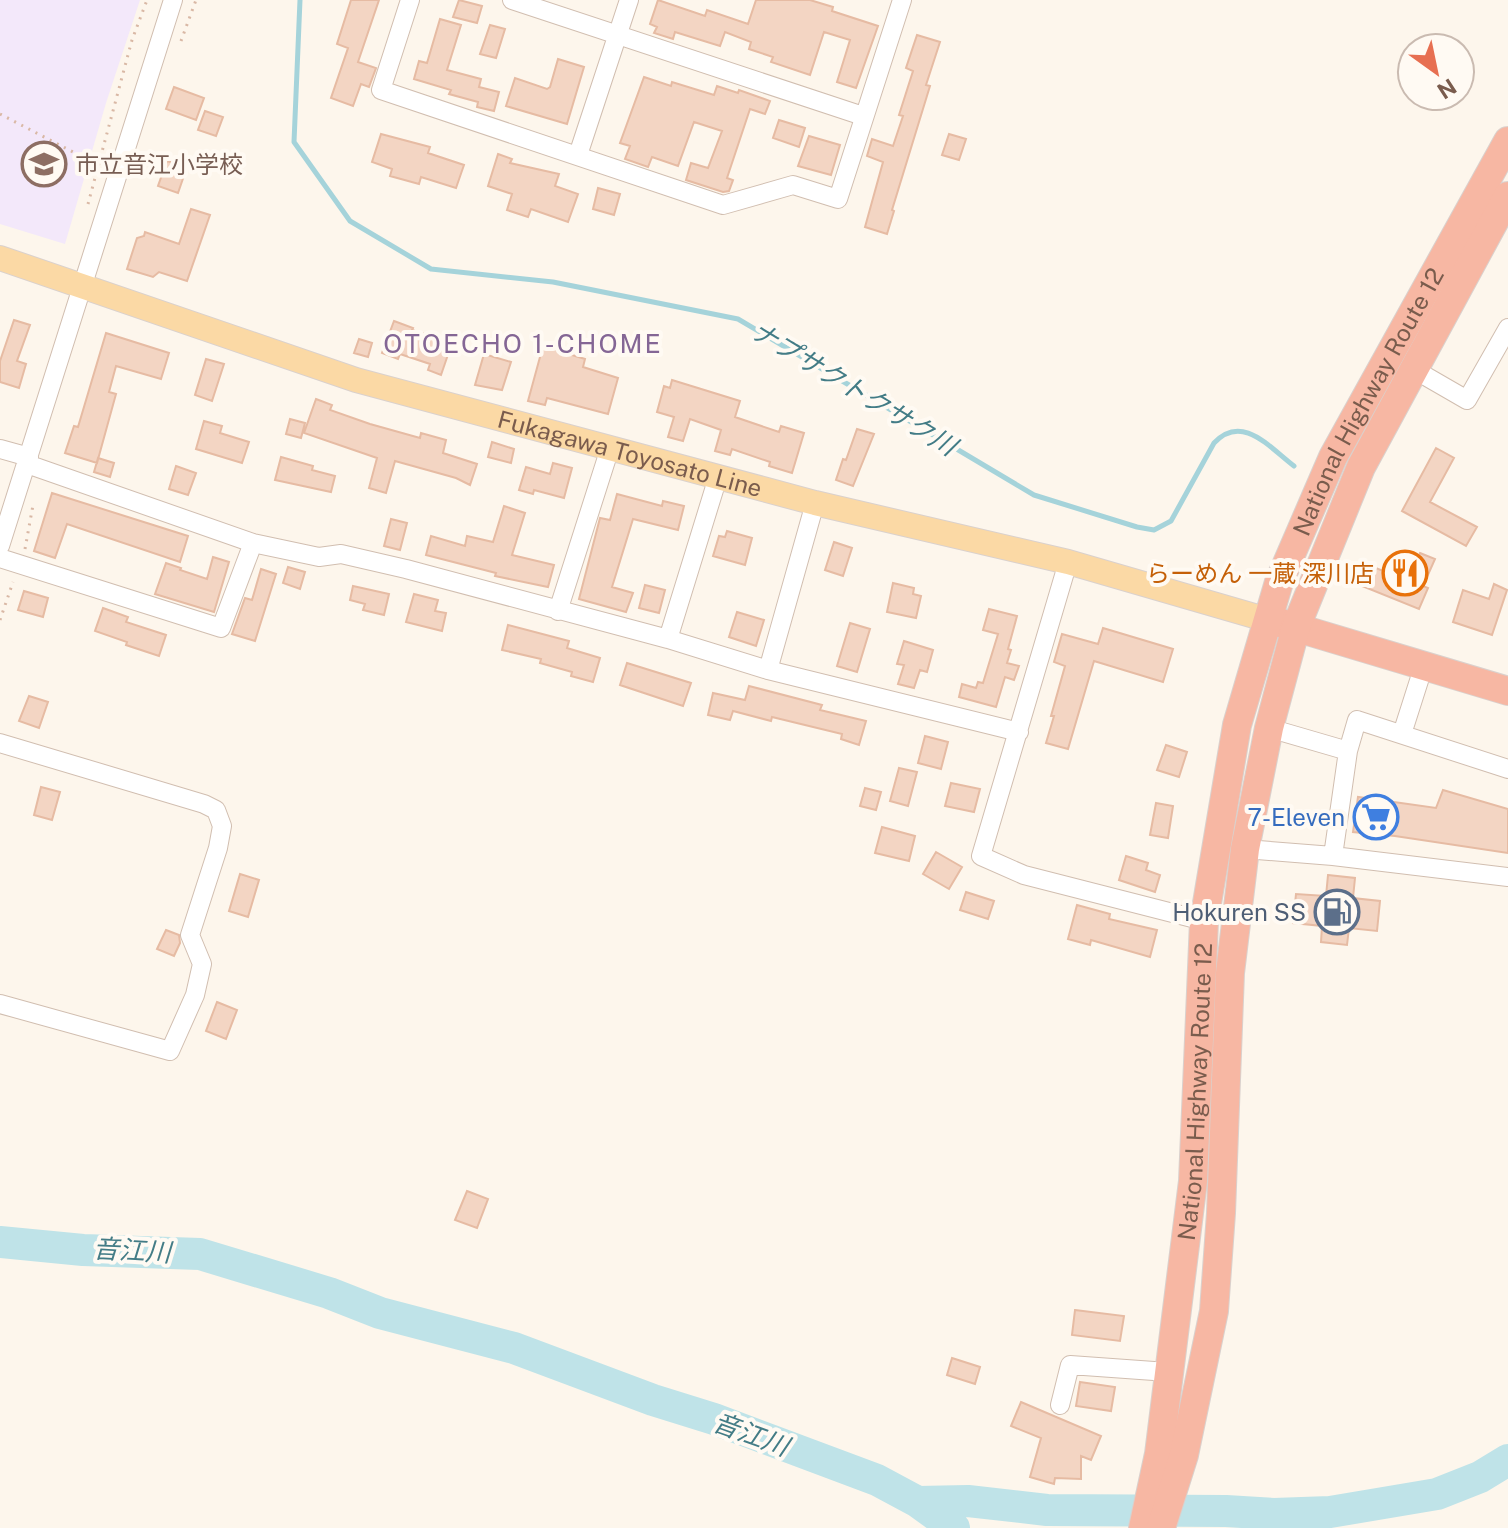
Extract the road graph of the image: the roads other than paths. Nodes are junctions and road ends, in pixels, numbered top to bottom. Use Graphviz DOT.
graph roads {
  1 [pos="173,0"];
  2 [pos="410,0"];
  3 [pos="512,0"];
  4 [pos="629,0"];
  5 [pos="902,0"];
  6 [pos="619,34"];
  7 [pos="863,116"];
  8 [pos="1508,141"];
  9 [pos="578,155"];
  10 [pos="1508,196"];
  11 [pos="0,258"];
  12 [pos="84,287"];
  13 [pos="1508,328"];
  14 [pos="1415,370"];
  15 [pos="610,448"];
  16 [pos="0,449"];
  17 [pos="28,461"];
  18 [pos="718,477"];
  19 [pos="815,503"];
  20 [pos="253,543"];
  21 [pos="0,546"];
  22 [pos="0,558"];
  23 [pos="1068,562"];
  24 [pos="558,611"];
  25 [pos="1268,620"];
  26 [pos="1296,627"];
  27 [pos="668,639"];
  28 [pos="1424,665"];
  29 [pos="768,670"];
  30 [pos="1508,691"];
  31 [pos="1269,728"];
  32 [pos="1019,732"];
  33 [pos="1402,734"];
  34 [pos="0,743"];
  35 [pos="1348,751"];
  36 [pos="1508,769"];
  37 [pos="1245,849"];
  38 [pos="1333,856"];
  39 [pos="1508,877"];
  40 [pos="1204,921"];
  41 [pos="0,1004"];
  42 [pos="1168,1372"];
  43 [pos="1060,1405"];
  44 [pos="1143,1528"];
  45 [pos="1161,1528"];
  1 -- 12 [label="street"];
  2 -- 9 [label="street"];
  3 -- 6 [label="street"];
  4 -- 6 [label="street"];
  5 -- 7 [label="street"];
  6 -- 7 [label="street"];
  6 -- 9 [label="street"];
  7 -- 9 [label="street"];
  8 -- 25 [label="highway, National Highway Route 12"];
  10 -- 14 [label="highway, National Highway Route 12"];
  11 -- 12 [label="main road, Fukagawa Toyosato Line"];
  12 -- 15 [label="main road, Fukagawa Toyosato Line"];
  12 -- 17 [label="street"];
  13 -- 14 [label="street"];
  14 -- 26 [label="highway, National Highway Route 12"];
  15 -- 18 [label="main road, Fukagawa Toyosato Line"];
  15 -- 24 [label="street"];
  16 -- 17 [label="street"];
  17 -- 20 [label="street"];
  17 -- 21 [label="street"];
  18 -- 19 [label="main road, Fukagawa Toyosato Line"];
  18 -- 27 [label="street"];
  19 -- 23 [label="main road, Fukagawa Toyosato Line"];
  19 -- 29 [label="street"];
  20 -- 22 [label="street"];
  20 -- 24 [label="street"];
  23 -- 25 [label="main road, Fukagawa Toyosato Line"];
  23 -- 32 [label="street"];
  24 -- 27 [label="street"];
  25 -- 26 [label="highway"];
  25 -- 40 [label="highway, National Highway Route 12"];
  26 -- 28 [label="highway"];
  26 -- 31 [label="highway, National Highway Route 12"];
  27 -- 29 [label="street"];
  28 -- 30 [label="highway"];
  28 -- 33 [label="street"];
  29 -- 32 [label="street"];
  31 -- 35 [label="street"];
  31 -- 37 [label="highway, National Highway Route 12"];
  32 -- 40 [label="street"];
  33 -- 35 [label="street"];
  33 -- 36 [label="street"];
  34 -- 41 [label="street"];
  35 -- 38 [label="street"];
  37 -- 38 [label="street"];
  37 -- 45 [label="highway, National Highway Route 12"];
  38 -- 39 [label="street"];
  40 -- 42 [label="highway, National Highway Route 12"];
  42 -- 43 [label="street"];
  42 -- 44 [label="highway, National Highway Route 12"];
}
